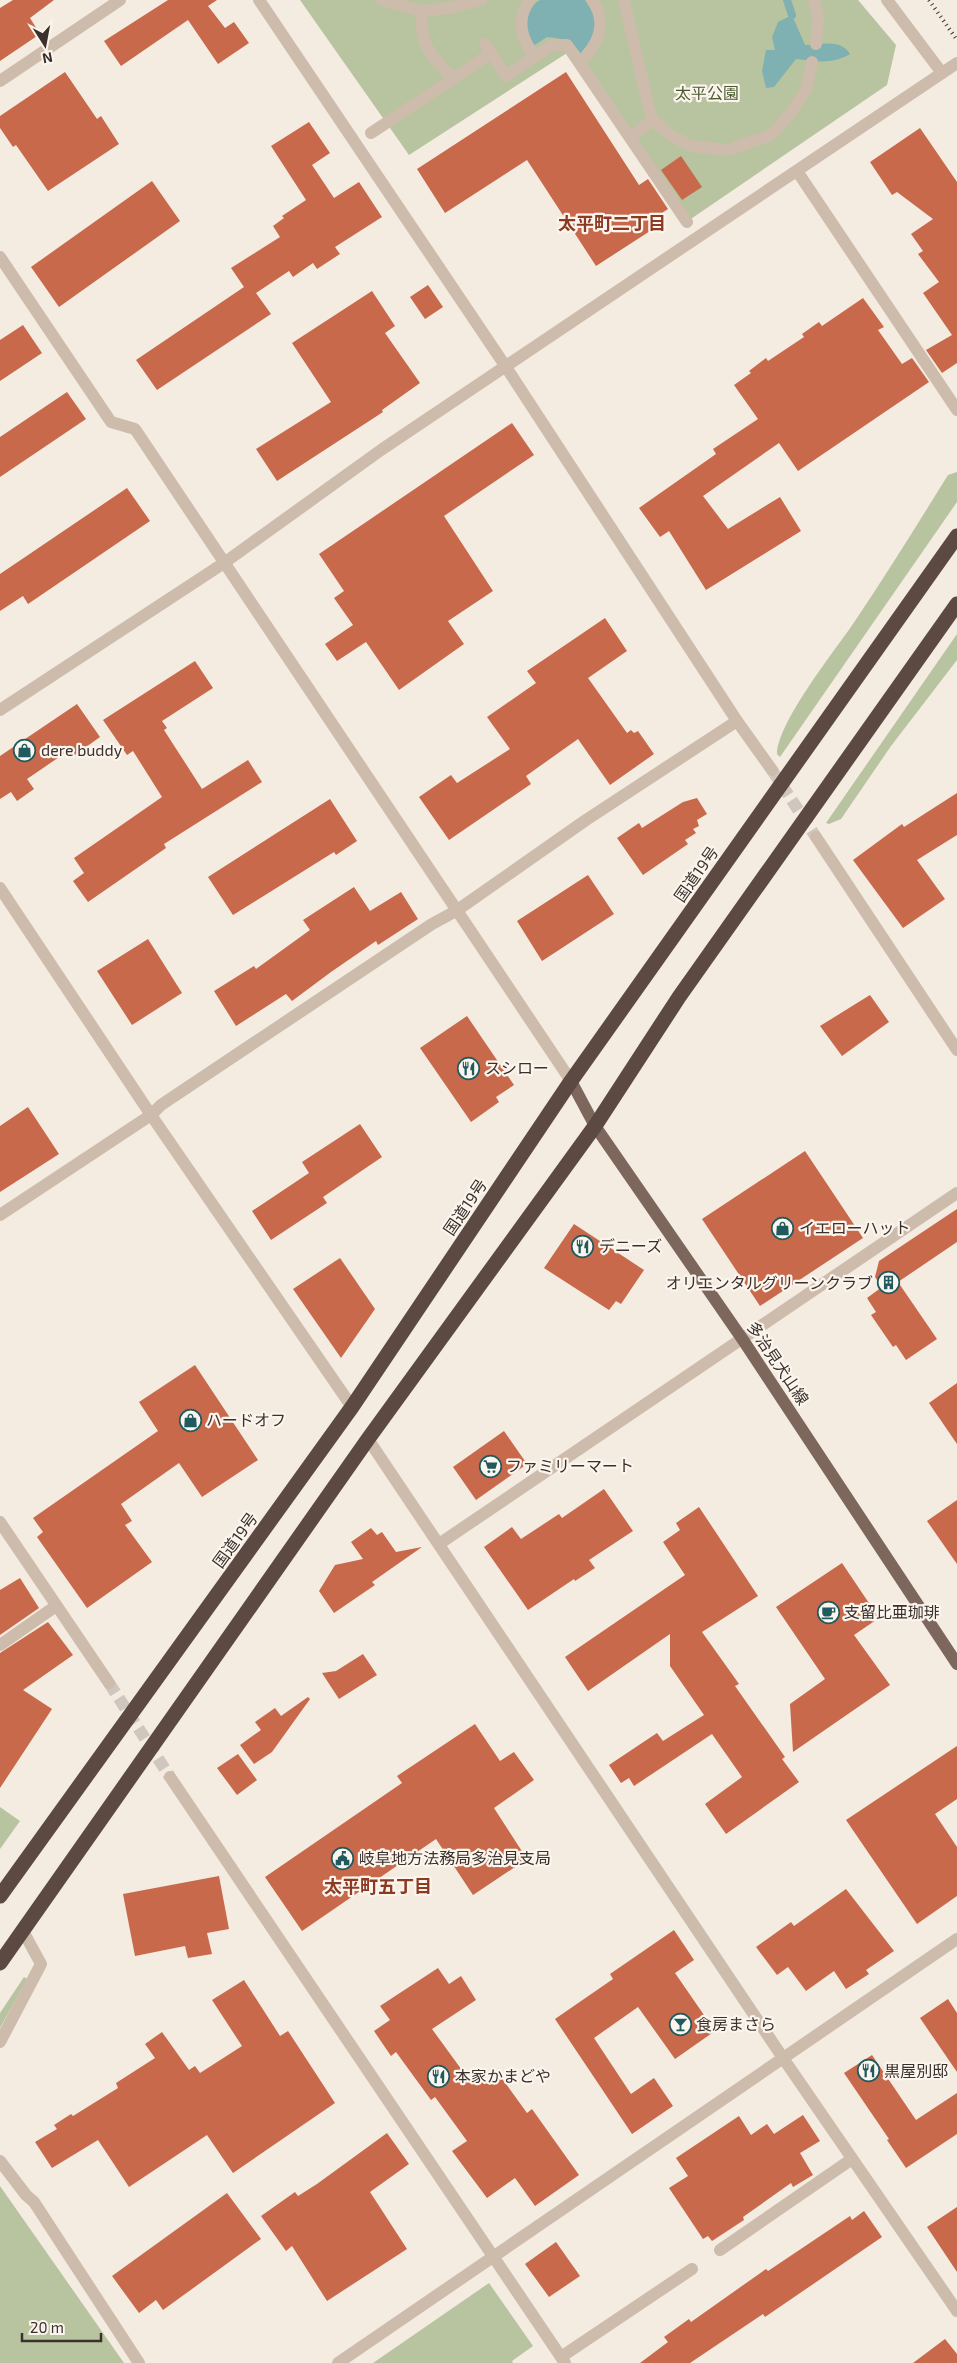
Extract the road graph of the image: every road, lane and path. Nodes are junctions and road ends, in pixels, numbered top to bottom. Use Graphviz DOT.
graph roads {
  1 [pos="120,0"];
  2 [pos="258,0"];
  3 [pos="382,0"];
  4 [pos="482,0"];
  5 [pos="530,0"];
  6 [pos="592,0"];
  7 [pos="624,0"];
  8 [pos="814,0"];
  9 [pos="887,0"];
  10 [pos="421,11"];
  11 [pos="816,44"];
  12 [pos="531,51"];
  13 [pos="586,56"];
  14 [pos="812,62"];
  15 [pos="957,63"];
  16 [pos="942,73"];
  17 [pos="452,79"];
  18 [pos="0,81"];
  19 [pos="653,120"];
  20 [pos="371,133"];
  21 [pos="630,137"];
  22 [pos="797,171"];
  23 [pos="687,222"];
  24 [pos="0,257"];
  25 [pos="506,368"];
  26 [pos="957,410"];
  27 [pos="957,536"];
  28 [pos="224,563"];
  29 [pos="957,604"];
  30 [pos="0,710"];
  31 [pos="737,721"];
  32 [pos="772,770"];
  33 [pos="816,837"];
  34 [pos="0,888"];
  35 [pos="456,911"];
  36 [pos="957,1050"];
  37 [pos="571,1081"];
  38 [pos="151,1115"];
  39 [pos="594,1126"];
  40 [pos="957,1192"];
  41 [pos="0,1215"];
  42 [pos="743,1340"];
  43 [pos="352,1408"];
  44 [pos="368,1439"];
  45 [pos="0,1522"];
  46 [pos="439,1544"];
  47 [pos="56,1606"];
  48 [pos="0,1645"];
  49 [pos="957,1664"];
  50 [pos="108,1684"];
  51 [pos="170,1777"];
  52 [pos="0,1896"];
  53 [pos="23,1931"];
  54 [pos="957,1939"];
  55 [pos="0,1963"];
  56 [pos="0,2042"];
  57 [pos="783,2058"];
  58 [pos="852,2159"];
  59 [pos="0,2161"];
  60 [pos="720,2250"];
  61 [pos="493,2257"];
  62 [pos="692,2269"];
  63 [pos="957,2311"];
  64 [pos="563,2360"];
  65 [pos="139,2363"];
  66 [pos="338,2363"];
  1 -- 18 [label="street"];
  2 -- 25 [label="street"];
  3 -- 10 [label="street"];
  4 -- 10 [label="street"];
  5 -- 12 [label="street"];
  6 -- 13 [label="street"];
  7 -- 19 [label="street"];
  8 -- 11 [label="street"];
  9 -- 16 [label="street"];
  10 -- 17 [label="street"];
  14 -- 19 [label="street"];
  15 -- 16 [label="street"];
  16 -- 22 [label="street"];
  17 -- 20 [label="street"];
  17 -- 21 [label="street"];
  19 -- 21 [label="street"];
  21 -- 23 [label="street"];
  22 -- 25 [label="street"];
  22 -- 26 [label="street"];
  24 -- 28 [label="street"];
  25 -- 28 [label="street"];
  25 -- 31 [label="street"];
  27 -- 37 [label="highway, 国道19号"];
  28 -- 30 [label="street"];
  28 -- 35 [label="street"];
  29 -- 39 [label="highway"];
  31 -- 32 [label="street"];
  31 -- 35 [label="street"];
  33 -- 36 [label="street"];
  34 -- 38 [label="street"];
  35 -- 37 [label="street"];
  35 -- 38 [label="street"];
  37 -- 39 [label="main road, 多治見犬山線"];
  37 -- 43 [label="highway, 国道19号"];
  38 -- 41 [label="street"];
  38 -- 43 [label="street"];
  39 -- 42 [label="main road, 多治見犬山線"];
  39 -- 44 [label="highway"];
  40 -- 42 [label="street"];
  42 -- 46 [label="street"];
  42 -- 49 [label="main road, 多治見犬山線"];
  43 -- 52 [label="highway, 国道19号"];
  44 -- 46 [label="street"];
  44 -- 53 [label="highway"];
  45 -- 47 [label="street"];
  46 -- 57 [label="street"];
  47 -- 48 [label="street"];
  47 -- 50 [label="street"];
  51 -- 61 [label="street"];
  53 -- 55 [label="highway"];
  53 -- 56 [label="street"];
  54 -- 57 [label="street"];
  57 -- 58 [label="street"];
  57 -- 61 [label="street"];
  58 -- 60 [label="street"];
  58 -- 63 [label="street"];
  59 -- 65 [label="street"];
  61 -- 64 [label="street"];
  61 -- 66 [label="street"];
  62 -- 64 [label="street"];
}
